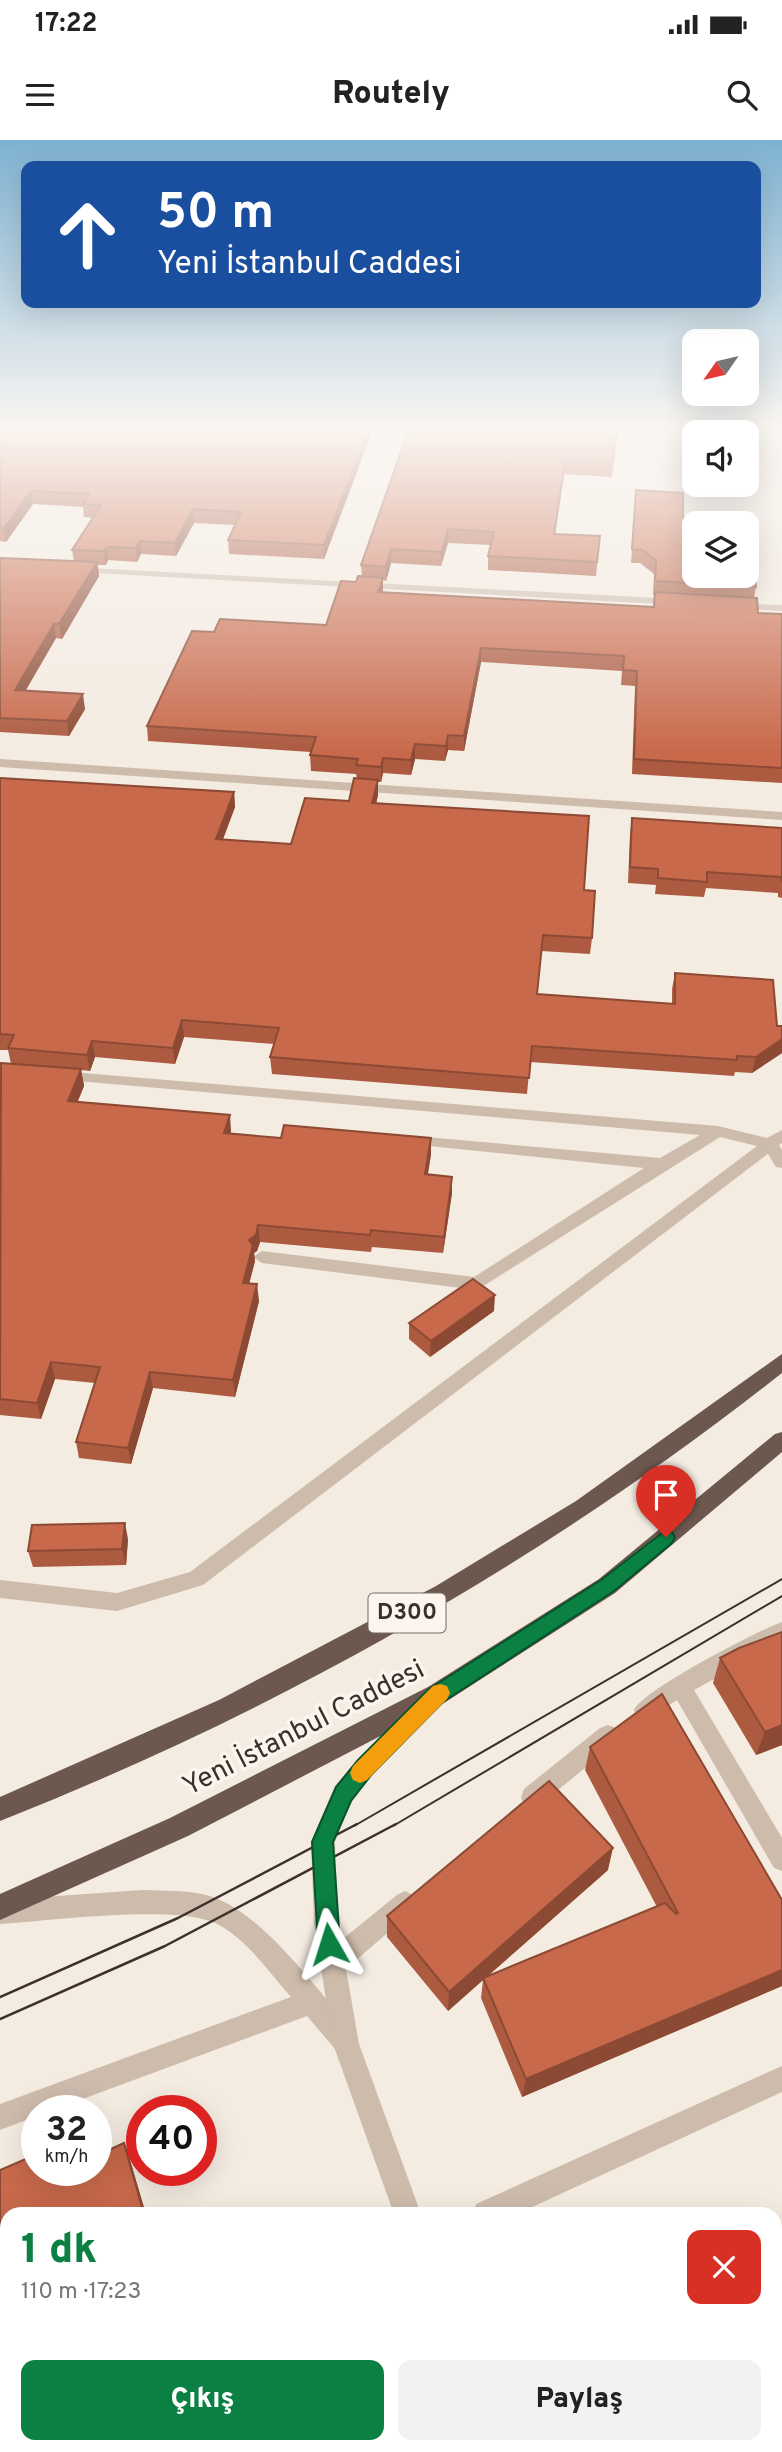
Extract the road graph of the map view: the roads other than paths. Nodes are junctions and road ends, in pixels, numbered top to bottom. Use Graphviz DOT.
graph roads {
  1 [pos="70,569"];
  2 [pos="684,603"];
  3 [pos="726,605"];
  4 [pos="782,608"];
  5 [pos="0,763"];
  6 [pos="782,816"];
  7 [pos="41,1074"];
  8 [pos="718,1131"];
  9 [pos="392,1138"];
  10 [pos="778,1143"];
  11 [pos="782,1163"];
  12 [pos="663,1164"];
  13 [pos="262,1257"];
  14 [pos="782,1362"];
  15 [pos="782,1440"];
  16 [pos="0,1589"];
  17 [pos="782,1631"];
  18 [pos="680,1686"];
  19 [pos="436,1695"];
  20 [pos="0,1809"];
  21 [pos="513,1813"];
  22 [pos="782,1860"];
  23 [pos="428,1884"];
  24 [pos="0,1909"];
  25 [pos="332,1964"];
  26 [pos="312,2002"];
  27 [pos="346,2044"];
  28 [pos="782,2079"];
  29 [pos="0,2117"];
  30 [pos="405,2207"];
  31 [pos="501,2207"];
  1 -- 2 [label="street"];
  3 -- 4 [label="street"];
  5 -- 6 [label="street"];
  7 -- 8 [label="street"];
  8 -- 10 [label="street"];
  8 -- 12 [label="street"];
  9 -- 12 [label="street"];
  10 -- 11 [label="street"];
  10 -- 16 [label="street"];
  12 -- 13 [label="street"];
  14 -- 20 [label="highway, Yeni İstanbul Caddesi / D300"];
  15 -- 19 [label="highway, Yeni İstanbul Caddesi"];
  17 -- 18 [label="street"];
  18 -- 21 [label="street"];
  18 -- 22 [label="street"];
  19 -- 24 [label="highway, Yeni İstanbul Caddesi"];
  19 -- 25 [label="street"];
  23 -- 25 [label="street"];
  24 -- 26 [label="street"];
  25 -- 27 [label="street"];
  26 -- 27 [label="street"];
  26 -- 29 [label="street"];
  27 -- 30 [label="street"];
  28 -- 31 [label="street"];
}
